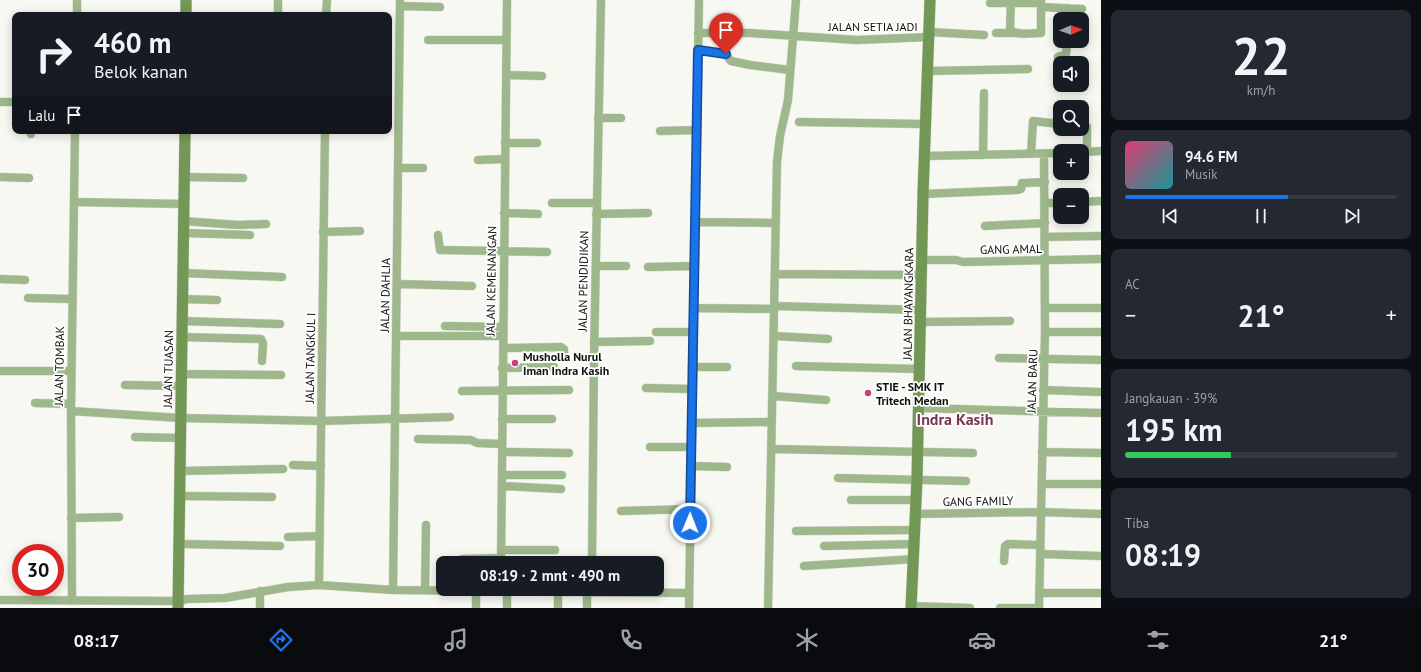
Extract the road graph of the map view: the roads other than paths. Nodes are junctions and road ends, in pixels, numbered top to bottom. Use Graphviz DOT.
graph roads {
  1 [pos="78,0"];
  2 [pos="186,0"];
  3 [pos="278,0"];
  4 [pos="326,0"];
  5 [pos="507,0"];
  6 [pos="601,0"];
  7 [pos="699,0"];
  8 [pos="796,0"];
  9 [pos="930,0"];
  10 [pos="1011,2"];
  11 [pos="400,3"];
  12 [pos="990,3"];
  13 [pos="1041,3"];
  14 [pos="440,6"];
  15 [pos="1067,8"];
  16 [pos="1082,9"];
  17 [pos="77,12"];
  18 [pos="186,12"];
  19 [pos="278,12"];
  20 [pos="326,12"];
  21 [pos="1067,12"];
  22 [pos="698,33"];
  23 [pos="996,33"];
  24 [pos="1014,33"];
  25 [pos="929,35"];
  26 [pos="984,35"];
  27 [pos="793,36"];
  28 [pos="428,40"];
  29 [pos="506,40"];
  30 [pos="1066,48"];
  31 [pos="698,50"];
  32 [pos="1061,56"];
  33 [pos="1028,69"];
  34 [pos="790,70"];
  35 [pos="928,71"];
  36 [pos="506,76"];
  37 [pos="542,76"];
  38 [pos="984,93"];
  39 [pos="0,102"];
  40 [pos="12,102"];
  41 [pos="598,118"];
  42 [pos="621,118"];
  43 [pos="799,122"];
  44 [pos="1053,123"];
  45 [pos="925,124"];
  46 [pos="697,130"];
  47 [pos="660,131"];
  48 [pos="75,134"];
  49 [pos="185,134"];
  50 [pos="325,134"];
  51 [pos="505,143"];
  52 [pos="537,143"];
  53 [pos="1101,151"];
  54 [pos="1089,152"];
  55 [pos="1053,153"];
  56 [pos="1030,154"];
  57 [pos="1044,154"];
  58 [pos="983,155"];
  59 [pos="925,156"];
  60 [pos="505,159"];
  61 [pos="478,160"];
  62 [pos="399,168"];
  63 [pos="423,168"];
  64 [pos="0,177"];
  65 [pos="184,177"];
  66 [pos="29,178"];
  67 [pos="243,178"];
  68 [pos="1045,182"];
  69 [pos="923,194"];
  70 [pos="1101,201"];
  71 [pos="74,202"];
  72 [pos="1089,202"];
  73 [pos="552,203"];
  74 [pos="596,203"];
  75 [pos="1045,203"];
  76 [pos="1053,203"];
  77 [pos="184,204"];
  78 [pos="504,213"];
  79 [pos="648,213"];
  80 [pos="538,214"];
  81 [pos="596,214"];
  82 [pos="183,221"];
  83 [pos="696,222"];
  84 [pos="775,223"];
  85 [pos="1045,223"];
  86 [pos="266,224"];
  87 [pos="985,226"];
  88 [pos="360,231"];
  89 [pos="323,232"];
  90 [pos="183,234"];
  91 [pos="250,235"];
  92 [pos="438,235"];
  93 [pos="1101,236"];
  94 [pos="1045,237"];
  95 [pos="504,250"];
  96 [pos="547,252"];
  97 [pos="1101,259"];
  98 [pos="922,260"];
  99 [pos="1044,260"];
  100 [pos="596,266"];
  101 [pos="626,266"];
  102 [pos="695,266"];
  103 [pos="648,267"];
  104 [pos="183,273"];
  105 [pos="775,274"];
  106 [pos="921,276"];
  107 [pos="282,277"];
  108 [pos="0,279"];
  109 [pos="25,280"];
  110 [pos="398,284"];
  111 [pos="472,286"];
  112 [pos="28,298"];
  113 [pos="72,299"];
  114 [pos="182,299"];
  115 [pos="217,300"];
  116 [pos="694,308"];
  117 [pos="774,308"];
  118 [pos="1045,308"];
  119 [pos="1101,308"];
  120 [pos="920,310"];
  121 [pos="182,321"];
  122 [pos="1010,321"];
  123 [pos="920,322"];
  124 [pos="280,324"];
  125 [pos="445,326"];
  126 [pos="503,327"];
  127 [pos="656,332"];
  128 [pos="693,332"];
  129 [pos="1045,332"];
  130 [pos="1101,332"];
  131 [pos="396,336"];
  132 [pos="503,336"];
  133 [pos="774,336"];
  134 [pos="181,337"];
  135 [pos="828,338"];
  136 [pos="650,341"];
  137 [pos="594,342"];
  138 [pos="503,348"];
  139 [pos="564,358"];
  140 [pos="999,358"];
  141 [pos="1044,359"];
  142 [pos="1101,360"];
  143 [pos="262,361"];
  144 [pos="796,366"];
  145 [pos="554,367"];
  146 [pos="692,367"];
  147 [pos="727,367"];
  148 [pos="502,368"];
  149 [pos="919,369"];
  150 [pos="71,371"];
  151 [pos="0,372"];
  152 [pos="180,374"];
  153 [pos="281,375"];
  154 [pos="124,385"];
  155 [pos="180,386"];
  156 [pos="646,388"];
  157 [pos="692,389"];
  158 [pos="569,390"];
  159 [pos="1043,390"];
  160 [pos="462,391"];
  161 [pos="502,391"];
  162 [pos="1101,392"];
  163 [pos="773,396"];
  164 [pos="826,400"];
  165 [pos="35,403"];
  166 [pos="71,407"];
  167 [pos="919,408"];
  168 [pos="1042,412"];
  169 [pos="1101,413"];
  170 [pos="450,417"];
  171 [pos="180,418"];
  172 [pos="395,418"];
  173 [pos="502,419"];
  174 [pos="552,419"];
  175 [pos="321,421"];
  176 [pos="772,422"];
  177 [pos="692,423"];
  178 [pos="135,437"];
  179 [pos="180,438"];
  180 [pos="418,439"];
  181 [pos="650,447"];
  182 [pos="691,447"];
  183 [pos="502,448"];
  184 [pos="772,449"];
  185 [pos="918,451"];
  186 [pos="1042,452"];
  187 [pos="569,453"];
  188 [pos="973,453"];
  189 [pos="1101,453"];
  190 [pos="293,465"];
  191 [pos="320,466"];
  192 [pos="691,466"];
  193 [pos="727,467"];
  194 [pos="283,468"];
  195 [pos="179,471"];
  196 [pos="502,475"];
  197 [pos="562,476"];
  198 [pos="838,478"];
  199 [pos="917,479"];
  200 [pos="966,481"];
  201 [pos="1042,484"];
  202 [pos="1101,484"];
  203 [pos="502,486"];
  204 [pos="561,489"];
  205 [pos="179,496"];
  206 [pos="272,497"];
  207 [pos="851,500"];
  208 [pos="916,500"];
  209 [pos="690,509"];
  210 [pos="621,511"];
  211 [pos="1041,512"];
  212 [pos="916,514"];
  213 [pos="1101,514"];
  214 [pos="119,517"];
  215 [pos="71,518"];
  216 [pos="426,525"];
  217 [pos="915,530"];
  218 [pos="796,531"];
  219 [pos="319,536"];
  220 [pos="288,537"];
  221 [pos="179,544"];
  222 [pos="915,544"];
  223 [pos="1040,545"];
  224 [pos="280,546"];
  225 [pos="824,546"];
  226 [pos="555,550"];
  227 [pos="1040,554"];
  228 [pos="501,556"];
  229 [pos="509,556"];
  230 [pos="592,556"];
  231 [pos="1101,556"];
  232 [pos="914,559"];
  233 [pos="1004,561"];
  234 [pos="804,566"];
  235 [pos="319,586"];
  236 [pos="393,590"];
  237 [pos="425,590"];
  238 [pos="436,590"];
  239 [pos="260,591"];
  240 [pos="664,593"];
  241 [pos="689,593"];
  242 [pos="1040,593"];
  243 [pos="1101,593"];
  244 [pos="476,596"];
  245 [pos="504,596"];
  246 [pos="558,596"];
  247 [pos="590,596"];
  248 [pos="0,600"];
  249 [pos="72,600"];
  250 [pos="86,604"];
  251 [pos="178,604"];
  252 [pos="912,607"];
  253 [pos="260,608"];
  254 [pos="476,608"];
  255 [pos="507,608"];
  256 [pos="558,608"];
  257 [pos="587,608"];
  258 [pos="689,608"];
  259 [pos="768,608"];
  260 [pos="970,608"];
  261 [pos="1000,608"];
  262 [pos="1039,608"];
  1 -- 17 [label="street"];
  2 -- 18 [label="main road"];
  3 -- 19 [label="street"];
  4 -- 20 [label="street"];
  5 -- 29 [label="street, JALAN KEMENANGAN"];
  6 -- 41 [label="street, JALAN PENDIDIKAN"];
  7 -- 22 [label="street"];
  8 -- 27 [label="street"];
  9 -- 25 [label="main road, JALAN BHAYANGKARA"];
  10 -- 12 [label="street"];
  10 -- 13 [label="street"];
  10 -- 24 [label="street"];
  11 -- 14 [label="street"];
  11 -- 62 [label="street, JALAN DAHLIA"];
  13 -- 15 [label="street"];
  13 -- 24 [label="street"];
  15 -- 16 [label="street"];
  15 -- 21 [label="street"];
  22 -- 27 [label="street, JALAN SETIA JADI"];
  22 -- 31 [label="street"];
  23 -- 24 [label="street"];
  25 -- 26 [label="street, JALAN SETIA JADI"];
  25 -- 27 [label="street, JALAN SETIA JADI"];
  25 -- 35 [label="main road, JALAN BHAYANGKARA"];
  27 -- 34 [label="street"];
  28 -- 29 [label="street"];
  29 -- 36 [label="street, JALAN KEMENANGAN"];
  30 -- 32 [label="street"];
  31 -- 34 [label="street"];
  31 -- 46 [label="street"];
  33 -- 35 [label="street"];
  34 -- 84 [label="street"];
  35 -- 45 [label="main road, JALAN BHAYANGKARA"];
  36 -- 37 [label="street"];
  36 -- 51 [label="street, JALAN KEMENANGAN"];
  38 -- 58 [label="street"];
  39 -- 40 [label="street"];
  41 -- 42 [label="street"];
  41 -- 74 [label="street, JALAN PENDIDIKAN"];
  43 -- 45 [label="street"];
  44 -- 56 [label="street"];
  45 -- 59 [label="main road, JALAN BHAYANGKARA"];
  46 -- 47 [label="street"];
  46 -- 83 [label="street"];
  48 -- 71 [label="street, JALAN TOMBAK"];
  49 -- 65 [label="main road, JALAN TUASAN"];
  50 -- 89 [label="street, JALAN TANGKUL I"];
  51 -- 52 [label="street"];
  51 -- 60 [label="street, JALAN KEMENANGAN"];
  53 -- 54 [label="street"];
  55 -- 57 [label="street"];
  56 -- 57 [label="street"];
  56 -- 58 [label="street"];
  57 -- 68 [label="street, JALAN BARU"];
  58 -- 59 [label="street"];
  59 -- 69 [label="main road, JALAN BHAYANGKARA"];
  60 -- 61 [label="street"];
  60 -- 78 [label="street, JALAN KEMENANGAN"];
  62 -- 63 [label="street"];
  62 -- 110 [label="street, JALAN DAHLIA"];
  64 -- 66 [label="street"];
  65 -- 67 [label="street"];
  65 -- 77 [label="main road, JALAN TUASAN"];
  68 -- 69 [label="street"];
  68 -- 75 [label="street, JALAN BARU"];
  69 -- 98 [label="main road, JALAN BHAYANGKARA"];
  70 -- 72 [label="street"];
  71 -- 77 [label="street"];
  71 -- 113 [label="street, JALAN TOMBAK"];
  73 -- 74 [label="street"];
  74 -- 81 [label="street, JALAN PENDIDIKAN"];
  75 -- 76 [label="street"];
  75 -- 85 [label="street, JALAN BARU"];
  77 -- 82 [label="main road, JALAN TUASAN"];
  78 -- 80 [label="street"];
  78 -- 95 [label="street, JALAN KEMENANGAN"];
  79 -- 81 [label="street"];
  81 -- 100 [label="street, JALAN PENDIDIKAN"];
  82 -- 86 [label="street"];
  82 -- 90 [label="main road, JALAN TUASAN"];
  83 -- 84 [label="street"];
  83 -- 102 [label="street"];
  84 -- 105 [label="street"];
  85 -- 87 [label="street"];
  85 -- 94 [label="street, JALAN BARU"];
  88 -- 89 [label="street"];
  89 -- 175 [label="street, JALAN TANGKUL I"];
  90 -- 91 [label="street"];
  90 -- 104 [label="main road, JALAN TUASAN"];
  92 -- 95 [label="street"];
  93 -- 94 [label="street"];
  94 -- 99 [label="street, JALAN BARU"];
  95 -- 96 [label="street"];
  95 -- 126 [label="street, JALAN KEMENANGAN"];
  97 -- 99 [label="street, GANG AMAL"];
  98 -- 99 [label="street, GANG AMAL"];
  98 -- 106 [label="main road, JALAN BHAYANGKARA"];
  99 -- 118 [label="street, JALAN BARU"];
  100 -- 101 [label="street"];
  100 -- 137 [label="street, JALAN PENDIDIKAN"];
  102 -- 103 [label="street"];
  102 -- 116 [label="street"];
  104 -- 107 [label="street"];
  104 -- 114 [label="main road, JALAN TUASAN"];
  105 -- 106 [label="street"];
  105 -- 117 [label="street"];
  106 -- 120 [label="main road, JALAN BHAYANGKARA"];
  108 -- 109 [label="street"];
  110 -- 111 [label="street"];
  110 -- 131 [label="street, JALAN DAHLIA"];
  112 -- 113 [label="street"];
  113 -- 150 [label="street, JALAN TOMBAK"];
  114 -- 115 [label="street"];
  114 -- 121 [label="main road, JALAN TUASAN"];
  116 -- 117 [label="street"];
  116 -- 128 [label="street"];
  117 -- 120 [label="street"];
  117 -- 133 [label="street"];
  118 -- 119 [label="street"];
  118 -- 129 [label="street, JALAN BARU"];
  120 -- 123 [label="main road, JALAN BHAYANGKARA"];
  121 -- 124 [label="street"];
  121 -- 134 [label="main road, JALAN TUASAN"];
  122 -- 123 [label="street"];
  123 -- 149 [label="main road, JALAN BHAYANGKARA"];
  125 -- 126 [label="street"];
  126 -- 132 [label="street, JALAN KEMENANGAN"];
  127 -- 128 [label="street"];
  128 -- 146 [label="street"];
  129 -- 130 [label="street"];
  129 -- 141 [label="street, JALAN BARU"];
  131 -- 132 [label="street"];
  131 -- 172 [label="street, JALAN DAHLIA"];
  132 -- 138 [label="street, JALAN KEMENANGAN"];
  133 -- 135 [label="street"];
  133 -- 163 [label="street"];
  134 -- 143 [label="street"];
  134 -- 152 [label="main road, JALAN TUASAN"];
  136 -- 137 [label="street"];
  137 -- 230 [label="street, JALAN PENDIDIKAN"];
  138 -- 139 [label="street"];
  138 -- 148 [label="street, JALAN KEMENANGAN"];
  140 -- 141 [label="street"];
  141 -- 142 [label="street"];
  141 -- 159 [label="street, JALAN BARU"];
  144 -- 149 [label="street"];
  145 -- 148 [label="street"];
  146 -- 147 [label="street"];
  146 -- 157 [label="street"];
  148 -- 161 [label="street, JALAN KEMENANGAN"];
  149 -- 167 [label="main road, JALAN BHAYANGKARA"];
  150 -- 151 [label="street"];
  150 -- 166 [label="street, JALAN TOMBAK"];
  152 -- 153 [label="street"];
  152 -- 155 [label="main road, JALAN TUASAN"];
  154 -- 155 [label="street"];
  155 -- 171 [label="main road, JALAN TUASAN"];
  156 -- 157 [label="street"];
  157 -- 177 [label="street"];
  158 -- 161 [label="street"];
  159 -- 162 [label="street"];
  159 -- 168 [label="street, JALAN BARU"];
  160 -- 161 [label="street"];
  161 -- 173 [label="street, JALAN KEMENANGAN"];
  163 -- 164 [label="street"];
  163 -- 176 [label="street"];
  165 -- 166 [label="street"];
  166 -- 171 [label="street"];
  166 -- 215 [label="street, JALAN TOMBAK"];
  167 -- 168 [label="street"];
  167 -- 185 [label="main road, JALAN BHAYANGKARA"];
  168 -- 169 [label="street"];
  168 -- 186 [label="street, JALAN BARU"];
  170 -- 172 [label="street"];
  171 -- 175 [label="street"];
  171 -- 179 [label="main road, JALAN TUASAN"];
  172 -- 175 [label="street"];
  172 -- 236 [label="street, JALAN DAHLIA"];
  173 -- 174 [label="street"];
  173 -- 183 [label="street, JALAN KEMENANGAN"];
  175 -- 191 [label="street, JALAN TANGKUL I"];
  176 -- 177 [label="street"];
  176 -- 184 [label="street"];
  177 -- 182 [label="street"];
  178 -- 179 [label="street"];
  179 -- 195 [label="main road, JALAN TUASAN"];
  180 -- 183 [label="street"];
  181 -- 182 [label="street"];
  182 -- 192 [label="street"];
  183 -- 187 [label="street"];
  183 -- 196 [label="street, JALAN KEMENANGAN"];
  184 -- 185 [label="street"];
  184 -- 259 [label="street"];
  185 -- 188 [label="street"];
  185 -- 199 [label="main road, JALAN BHAYANGKARA"];
  186 -- 189 [label="street"];
  186 -- 201 [label="street, JALAN BARU"];
  190 -- 191 [label="street"];
  191 -- 219 [label="street, JALAN TANGKUL I"];
  192 -- 193 [label="street"];
  192 -- 209 [label="street"];
  194 -- 195 [label="street"];
  195 -- 205 [label="main road, JALAN TUASAN"];
  196 -- 197 [label="street"];
  196 -- 203 [label="street, JALAN KEMENANGAN"];
  198 -- 199 [label="street"];
  199 -- 200 [label="street"];
  199 -- 208 [label="main road, JALAN BHAYANGKARA"];
  201 -- 202 [label="street"];
  201 -- 211 [label="street, JALAN BARU"];
  203 -- 204 [label="street"];
  203 -- 228 [label="street, JALAN KEMENANGAN"];
  205 -- 206 [label="street"];
  205 -- 221 [label="main road, JALAN TUASAN"];
  207 -- 208 [label="street"];
  208 -- 212 [label="main road, JALAN BHAYANGKARA"];
  209 -- 210 [label="street"];
  209 -- 241 [label="street"];
  211 -- 212 [label="street, GANG FAMILY"];
  211 -- 213 [label="street, GANG FAMILY"];
  211 -- 223 [label="street, JALAN BARU"];
  212 -- 217 [label="main road, JALAN BHAYANGKARA"];
  214 -- 215 [label="street"];
  215 -- 249 [label="street, JALAN TOMBAK"];
  216 -- 237 [label="street"];
  217 -- 218 [label="street"];
  217 -- 222 [label="main road, JALAN BHAYANGKARA"];
  219 -- 220 [label="street"];
  219 -- 235 [label="street, JALAN TANGKUL I"];
  221 -- 224 [label="street"];
  221 -- 251 [label="main road, JALAN TUASAN"];
  222 -- 225 [label="street"];
  222 -- 232 [label="main road, JALAN BHAYANGKARA"];
  223 -- 227 [label="street, JALAN BARU"];
  223 -- 233 [label="street"];
  226 -- 229 [label="street"];
  227 -- 231 [label="street"];
  227 -- 242 [label="street, JALAN BARU"];
  232 -- 234 [label="street"];
  232 -- 252 [label="main road, JALAN BHAYANGKARA"];
  235 -- 236 [label="street"];
  235 -- 239 [label="street"];
  236 -- 237 [label="street"];
  237 -- 238 [label="street"];
  239 -- 251 [label="street"];
  239 -- 253 [label="street"];
  240 -- 241 [label="street"];
  241 -- 258 [label="street"];
  242 -- 243 [label="street"];
  242 -- 262 [label="street, JALAN BARU"];
  244 -- 254 [label="street"];
  245 -- 255 [label="street"];
  246 -- 256 [label="street"];
  247 -- 257 [label="street"];
  248 -- 249 [label="street"];
  249 -- 250 [label="street"];
  250 -- 251 [label="street"];
  252 -- 260 [label="street"];
  261 -- 262 [label="street"];
}
